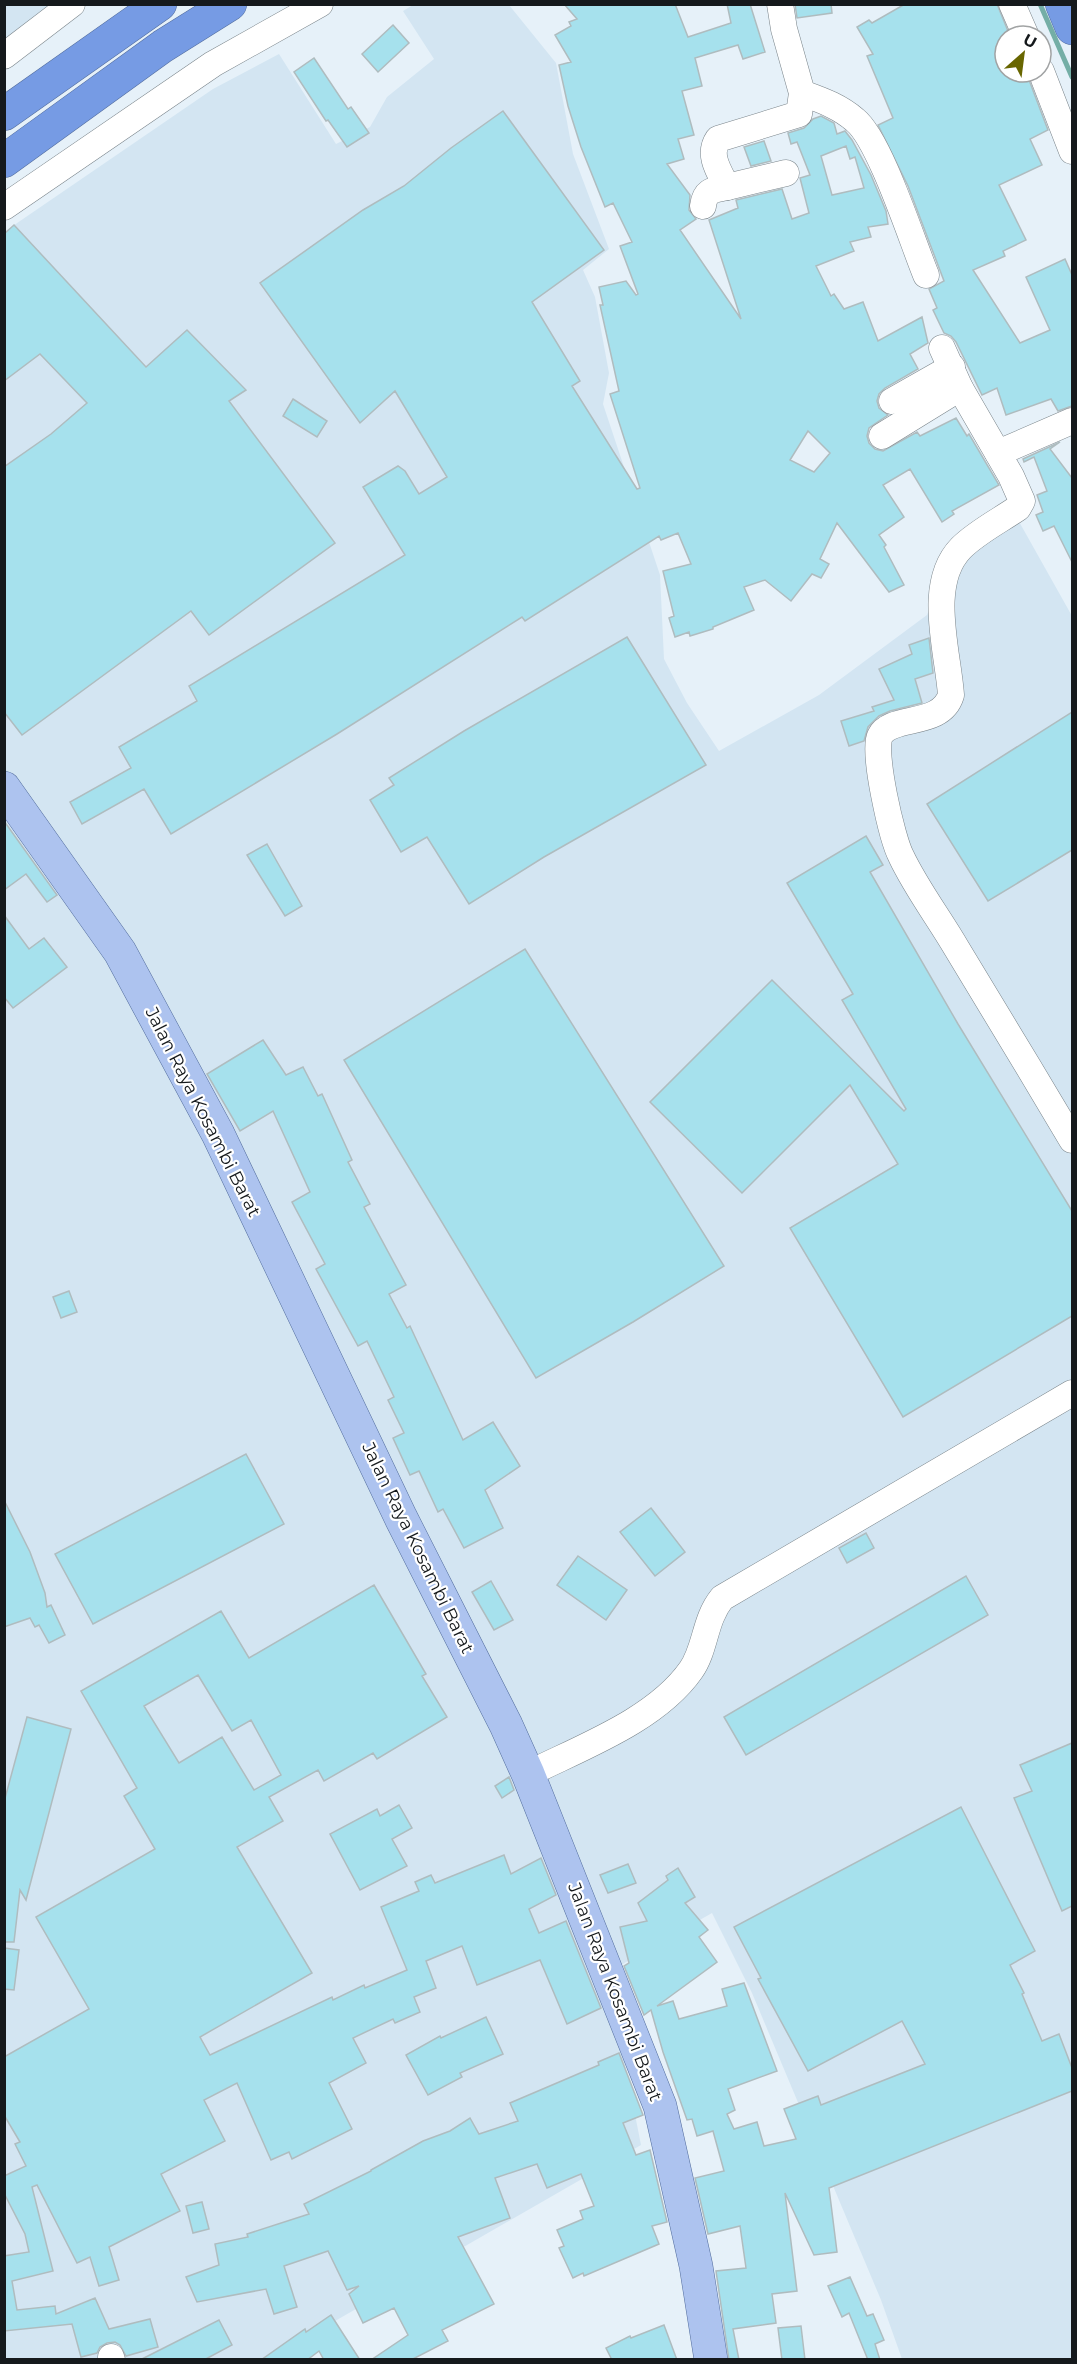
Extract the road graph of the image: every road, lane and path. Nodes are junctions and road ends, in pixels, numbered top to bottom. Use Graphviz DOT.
graph roads {
  1 [pos="72,4"];
  2 [pos="160,4"];
  3 [pos="230,4"];
  4 [pos="321,4"];
  5 [pos="780,4"];
  6 [pos="1012,4"];
  7 [pos="1062,4"];
  8 [pos="1021,24"];
  9 [pos="1072,28"];
  10 [pos="4,56"];
  11 [pos="1046,84"];
  12 [pos="802,93"];
  13 [pos="4,114"];
  14 [pos="1072,151"];
  15 [pos="4,160"];
  16 [pos="786,173"];
  17 [pos="727,187"];
  18 [pos="703,206"];
  19 [pos="4,207"];
  20 [pos="926,275"];
  21 [pos="952,367"];
  22 [pos="892,401"];
  23 [pos="1072,421"];
  24 [pos="882,436"];
  25 [pos="998,453"];
  26 [pos="4,788"];
  27 [pos="1072,1140"];
  28 [pos="1072,1393"];
  29 [pos="528,1774"];
  30 [pos="711,2360"];
  1 -- 10 [label="street"];
  2 -- 13 [label="highway"];
  3 -- 15 [label="highway"];
  4 -- 19 [label="street"];
  5 -- 12 [label="street"];
  6 -- 8 [label="street"];
  7 -- 9 [label="highway"];
  11 -- 14 [label="street"];
  12 -- 17 [label="street"];
  12 -- 20 [label="street"];
  16 -- 17 [label="street"];
  17 -- 18 [label="street"];
  21 -- 22 [label="street"];
  21 -- 24 [label="street"];
  21 -- 25 [label="street"];
  23 -- 25 [label="street"];
  25 -- 27 [label="street"];
  26 -- 29 [label="main road, Jalan Raya Kosambi Barat"];
  28 -- 29 [label="street"];
  29 -- 30 [label="main road, Jalan Raya Kosambi Barat"];
}
